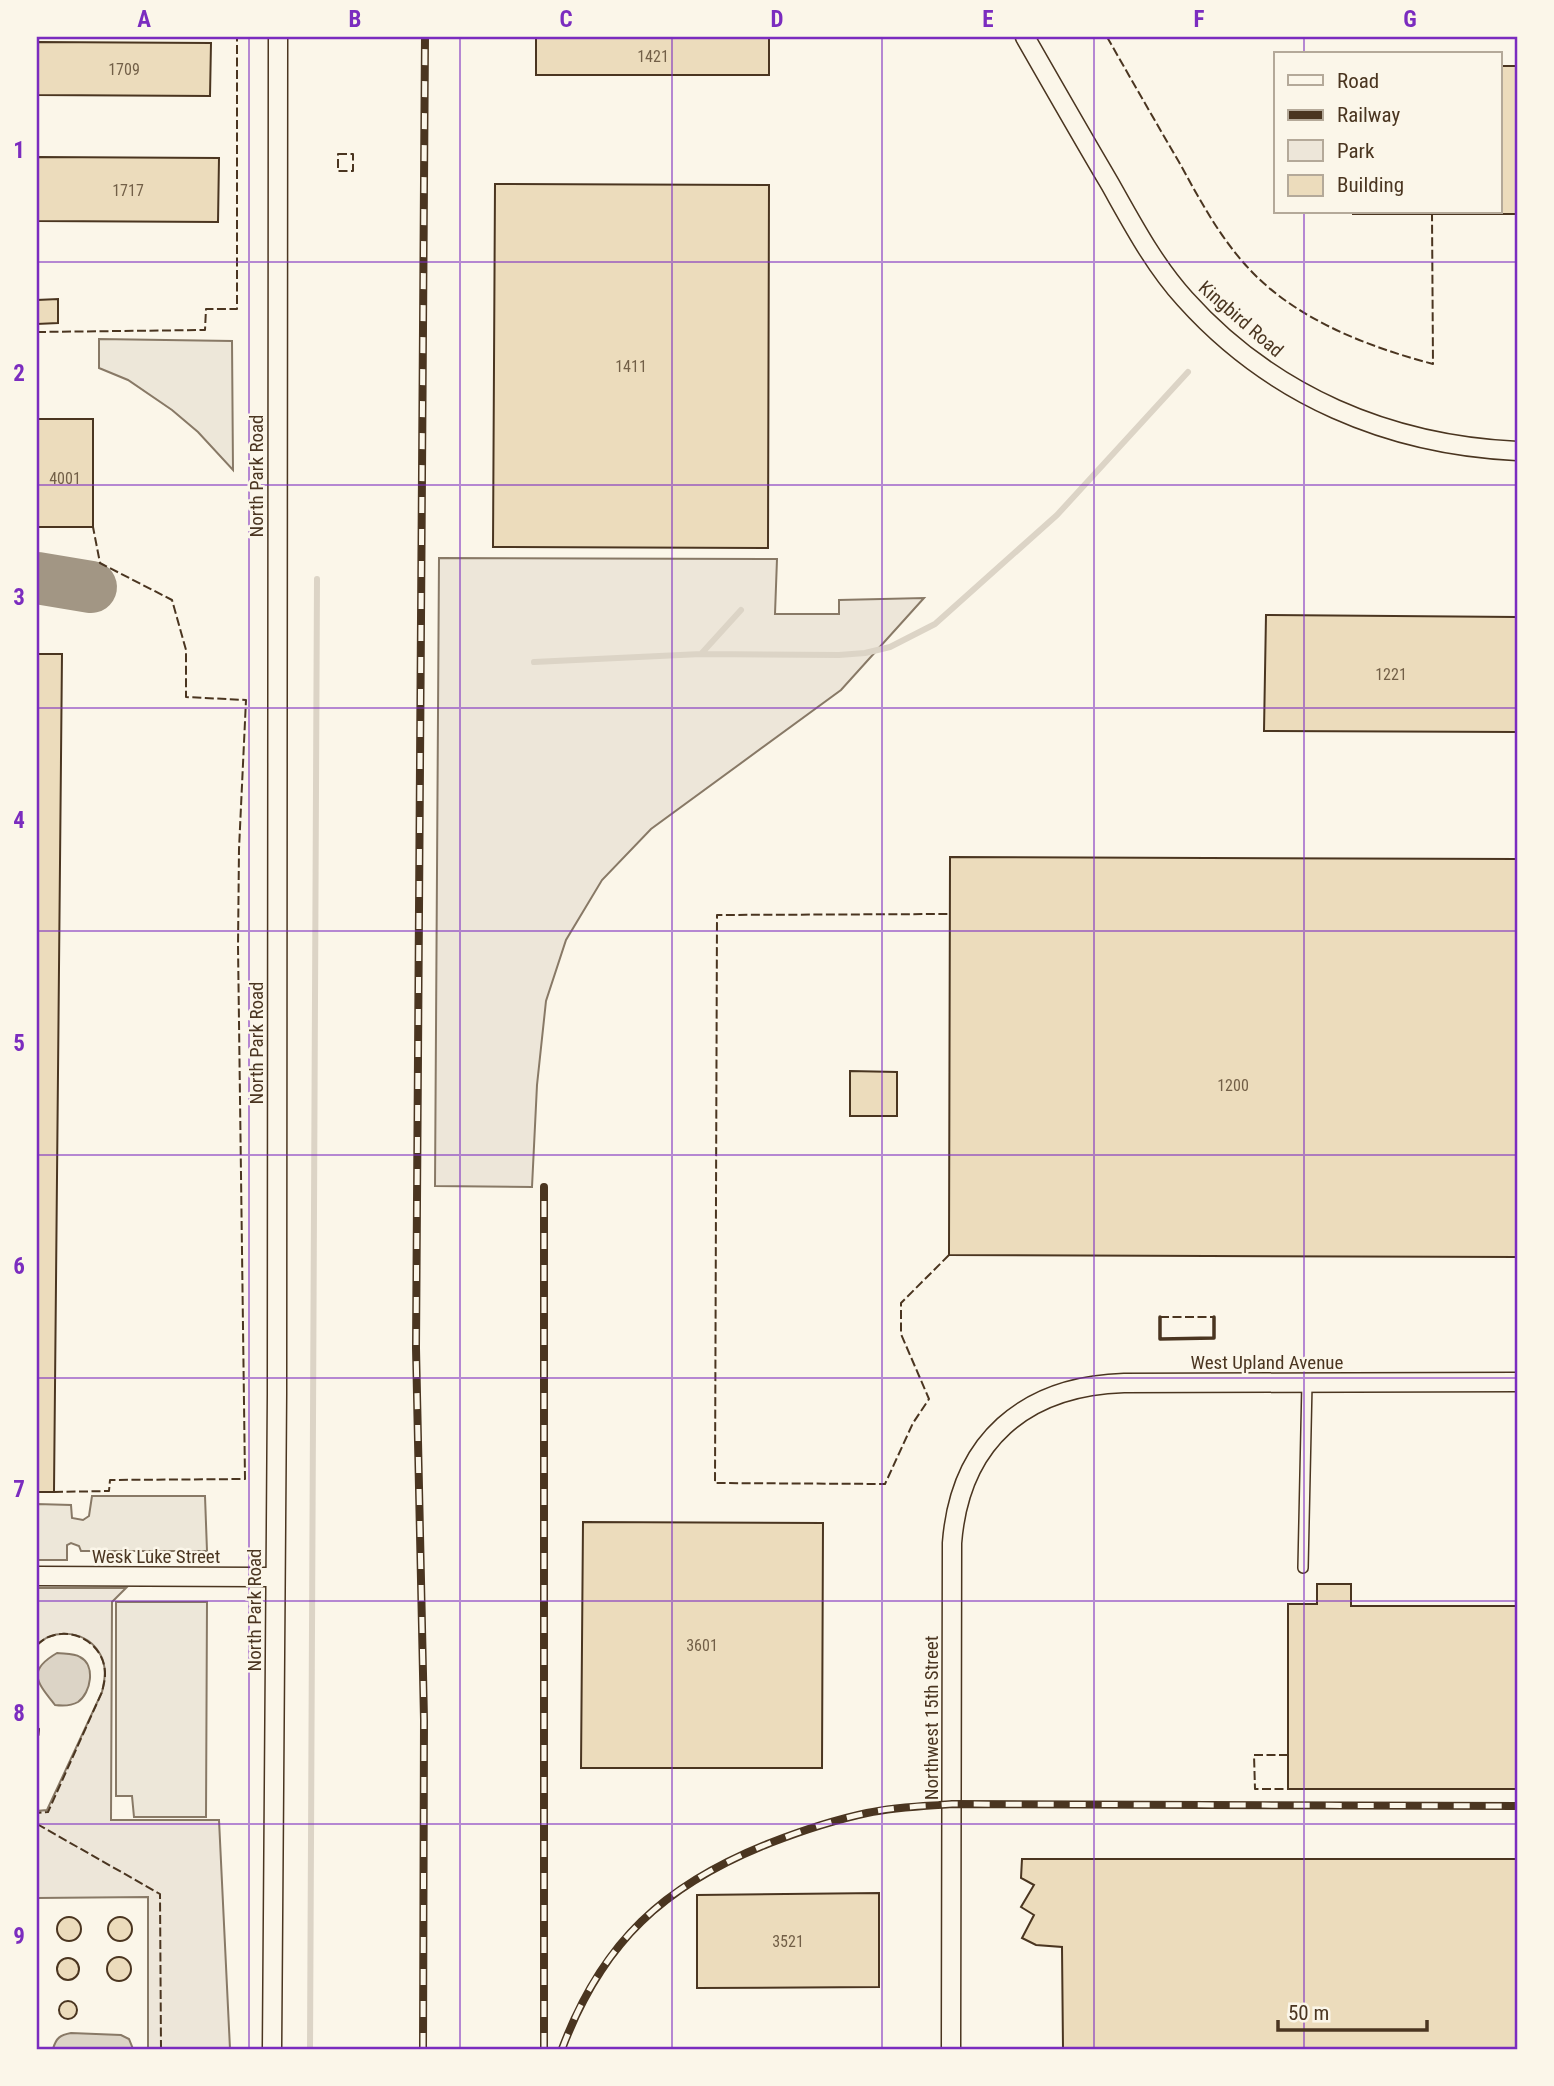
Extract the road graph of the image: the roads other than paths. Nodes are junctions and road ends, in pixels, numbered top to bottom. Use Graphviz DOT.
graph roads {
  1 [pos="278,37"];
  2 [pos="1025,37"];
  3 [pos="1517,451"];
  4 [pos="1307,1382"];
  5 [pos="1517,1382"];
  6 [pos="1023,1410"];
  7 [pos="1303,1567"];
  8 [pos="37,1576"];
  9 [pos="275,1577"];
  10 [pos="272,2049"];
  11 [pos="951,2049"];
  1 -- 9 [label="street, North Park Road"];
  2 -- 3 [label="street, Kingbird Road"];
  4 -- 5 [label="street, West Upland Avenue"];
  4 -- 6 [label="street, West Upland Avenue"];
  4 -- 7 [label="lane"];
  6 -- 11 [label="street, Northwest 15th Street"];
  8 -- 9 [label="street, Wesk Luke Street"];
  9 -- 10 [label="street, North Park Road"];
}
